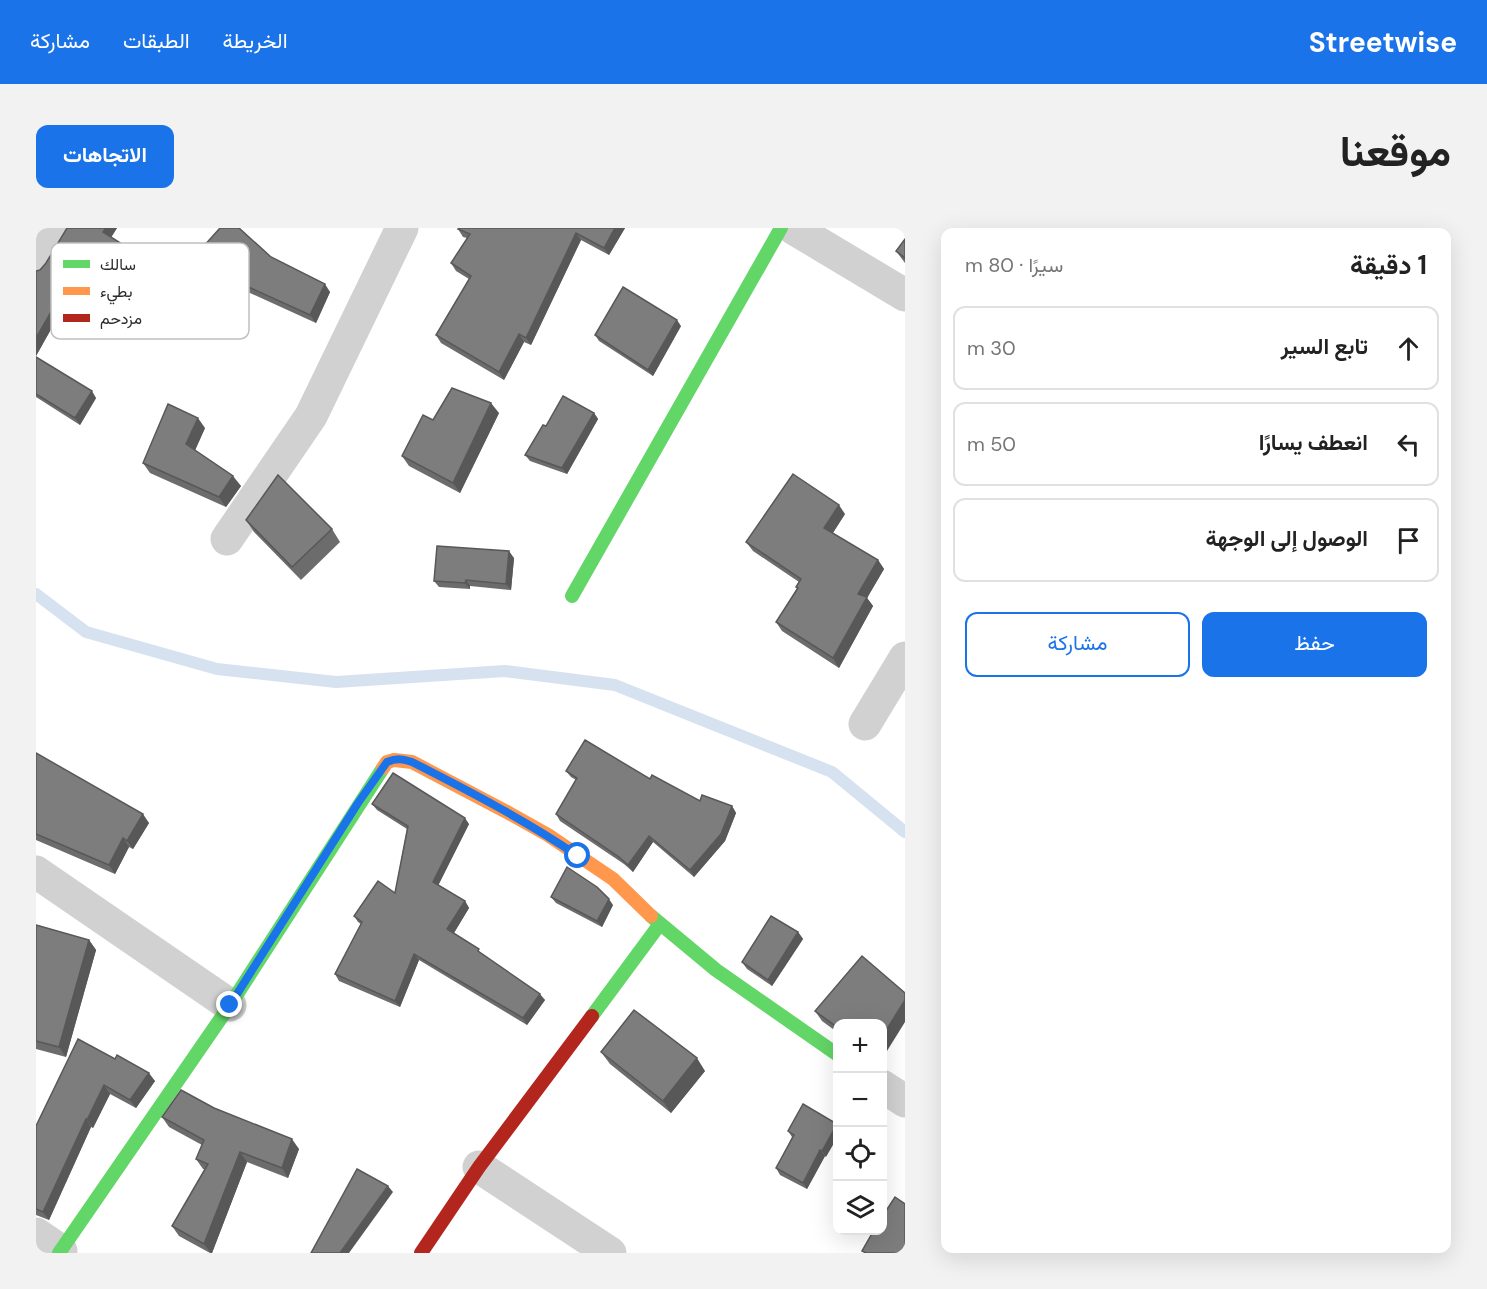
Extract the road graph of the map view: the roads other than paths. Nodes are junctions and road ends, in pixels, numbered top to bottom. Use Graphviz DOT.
graph roads {
  1 [pos="56,228"];
  2 [pos="402,228"];
  3 [pos="781,228"];
  4 [pos="793,228"];
  5 [pos="36,262"];
  6 [pos="905,295"];
  7 [pos="227,539"];
  8 [pos="572,596"];
  9 [pos="905,658"];
  10 [pos="865,724"];
  11 [pos="36,872"];
  12 [pos="660,924"];
  13 [pos="230,1005"];
  14 [pos="833,1052"];
  15 [pos="887,1089"];
  16 [pos="905,1101"];
  17 [pos="479,1167"];
  18 [pos="52,1246"];
  19 [pos="421,1253"];
  20 [pos="610,1253"];
  1 -- 5 [label="street"];
  2 -- 7 [label="street"];
  3 -- 8 [label="street"];
  4 -- 6 [label="street"];
  9 -- 10 [label="street"];
  11 -- 13 [label="street"];
  12 -- 13 [label="street"];
  12 -- 14 [label="street"];
  12 -- 17 [label="street"];
  13 -- 18 [label="street"];
  15 -- 16 [label="street"];
  17 -- 19 [label="street"];
  17 -- 20 [label="street"];
}
